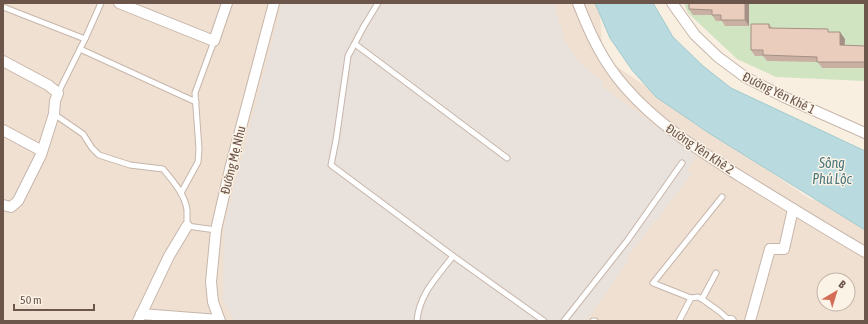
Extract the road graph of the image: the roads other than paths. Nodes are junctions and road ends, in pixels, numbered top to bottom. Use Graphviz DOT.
graph roads {
  1 [pos="101,3"];
  2 [pos="119,3"];
  3 [pos="227,3"];
  4 [pos="274,3"];
  5 [pos="378,3"];
  6 [pos="578,3"];
  7 [pos="672,3"];
  8 [pos="3,7"];
  9 [pos="85,39"];
  10 [pos="214,41"];
  11 [pos="355,44"];
  12 [pos="80,49"];
  13 [pos="3,61"];
  14 [pos="58,93"];
  15 [pos="196,102"];
  16 [pos="54,114"];
  17 [pos="3,130"];
  18 [pos="865,133"];
  19 [pos="42,151"];
  20 [pos="507,158"];
  21 [pos="682,163"];
  22 [pos="181,193"];
  23 [pos="722,197"];
  24 [pos="3,205"];
  25 [pos="793,209"];
  26 [pos="187,226"];
  27 [pos="216,230"];
  28 [pos="865,252"];
  29 [pos="454,256"];
  30 [pos="716,273"];
  31 [pos="691,298"];
  32 [pos="702,300"];
  33 [pos="140,318"];
  34 [pos="219,320"];
  35 [pos="417,321"];
  36 [pos="544,321"];
  37 [pos="564,321"];
  38 [pos="679,321"];
  39 [pos="730,321"];
  40 [pos="750,321"];
  1 -- 9 [label="lane"];
  2 -- 10 [label="street"];
  3 -- 10 [label="street"];
  4 -- 27 [label="street, Đường Mẹ Nhu"];
  5 -- 11 [label="lane"];
  6 -- 25 [label="street, Đường Yên Khê 2"];
  7 -- 18 [label="street, Đường Yên Khê 1"];
  8 -- 9 [label="lane"];
  9 -- 12 [label="lane"];
  10 -- 15 [label="lane"];
  11 -- 20 [label="lane"];
  11 -- 29 [label="lane"];
  12 -- 14 [label="lane"];
  12 -- 15 [label="lane"];
  13 -- 14 [label="street"];
  14 -- 16 [label="street"];
  15 -- 22 [label="lane"];
  16 -- 19 [label="street"];
  16 -- 22 [label="lane"];
  17 -- 19 [label="street"];
  19 -- 24 [label="street"];
  21 -- 37 [label="lane"];
  22 -- 26 [label="lane"];
  23 -- 31 [label="lane"];
  25 -- 28 [label="street, Đường Yên Khê 2"];
  25 -- 40 [label="street"];
  26 -- 27 [label="lane"];
  26 -- 33 [label="street, Đường Mẹ Nhu"];
  27 -- 34 [label="street, Đường Mẹ Nhu"];
  29 -- 35 [label="lane"];
  29 -- 36 [label="lane"];
  30 -- 32 [label="lane"];
  31 -- 32 [label="lane"];
  31 -- 38 [label="lane"];
  32 -- 39 [label="lane"];
  33 -- 34 [label="street, Đường Mẹ Nhu"];
}
